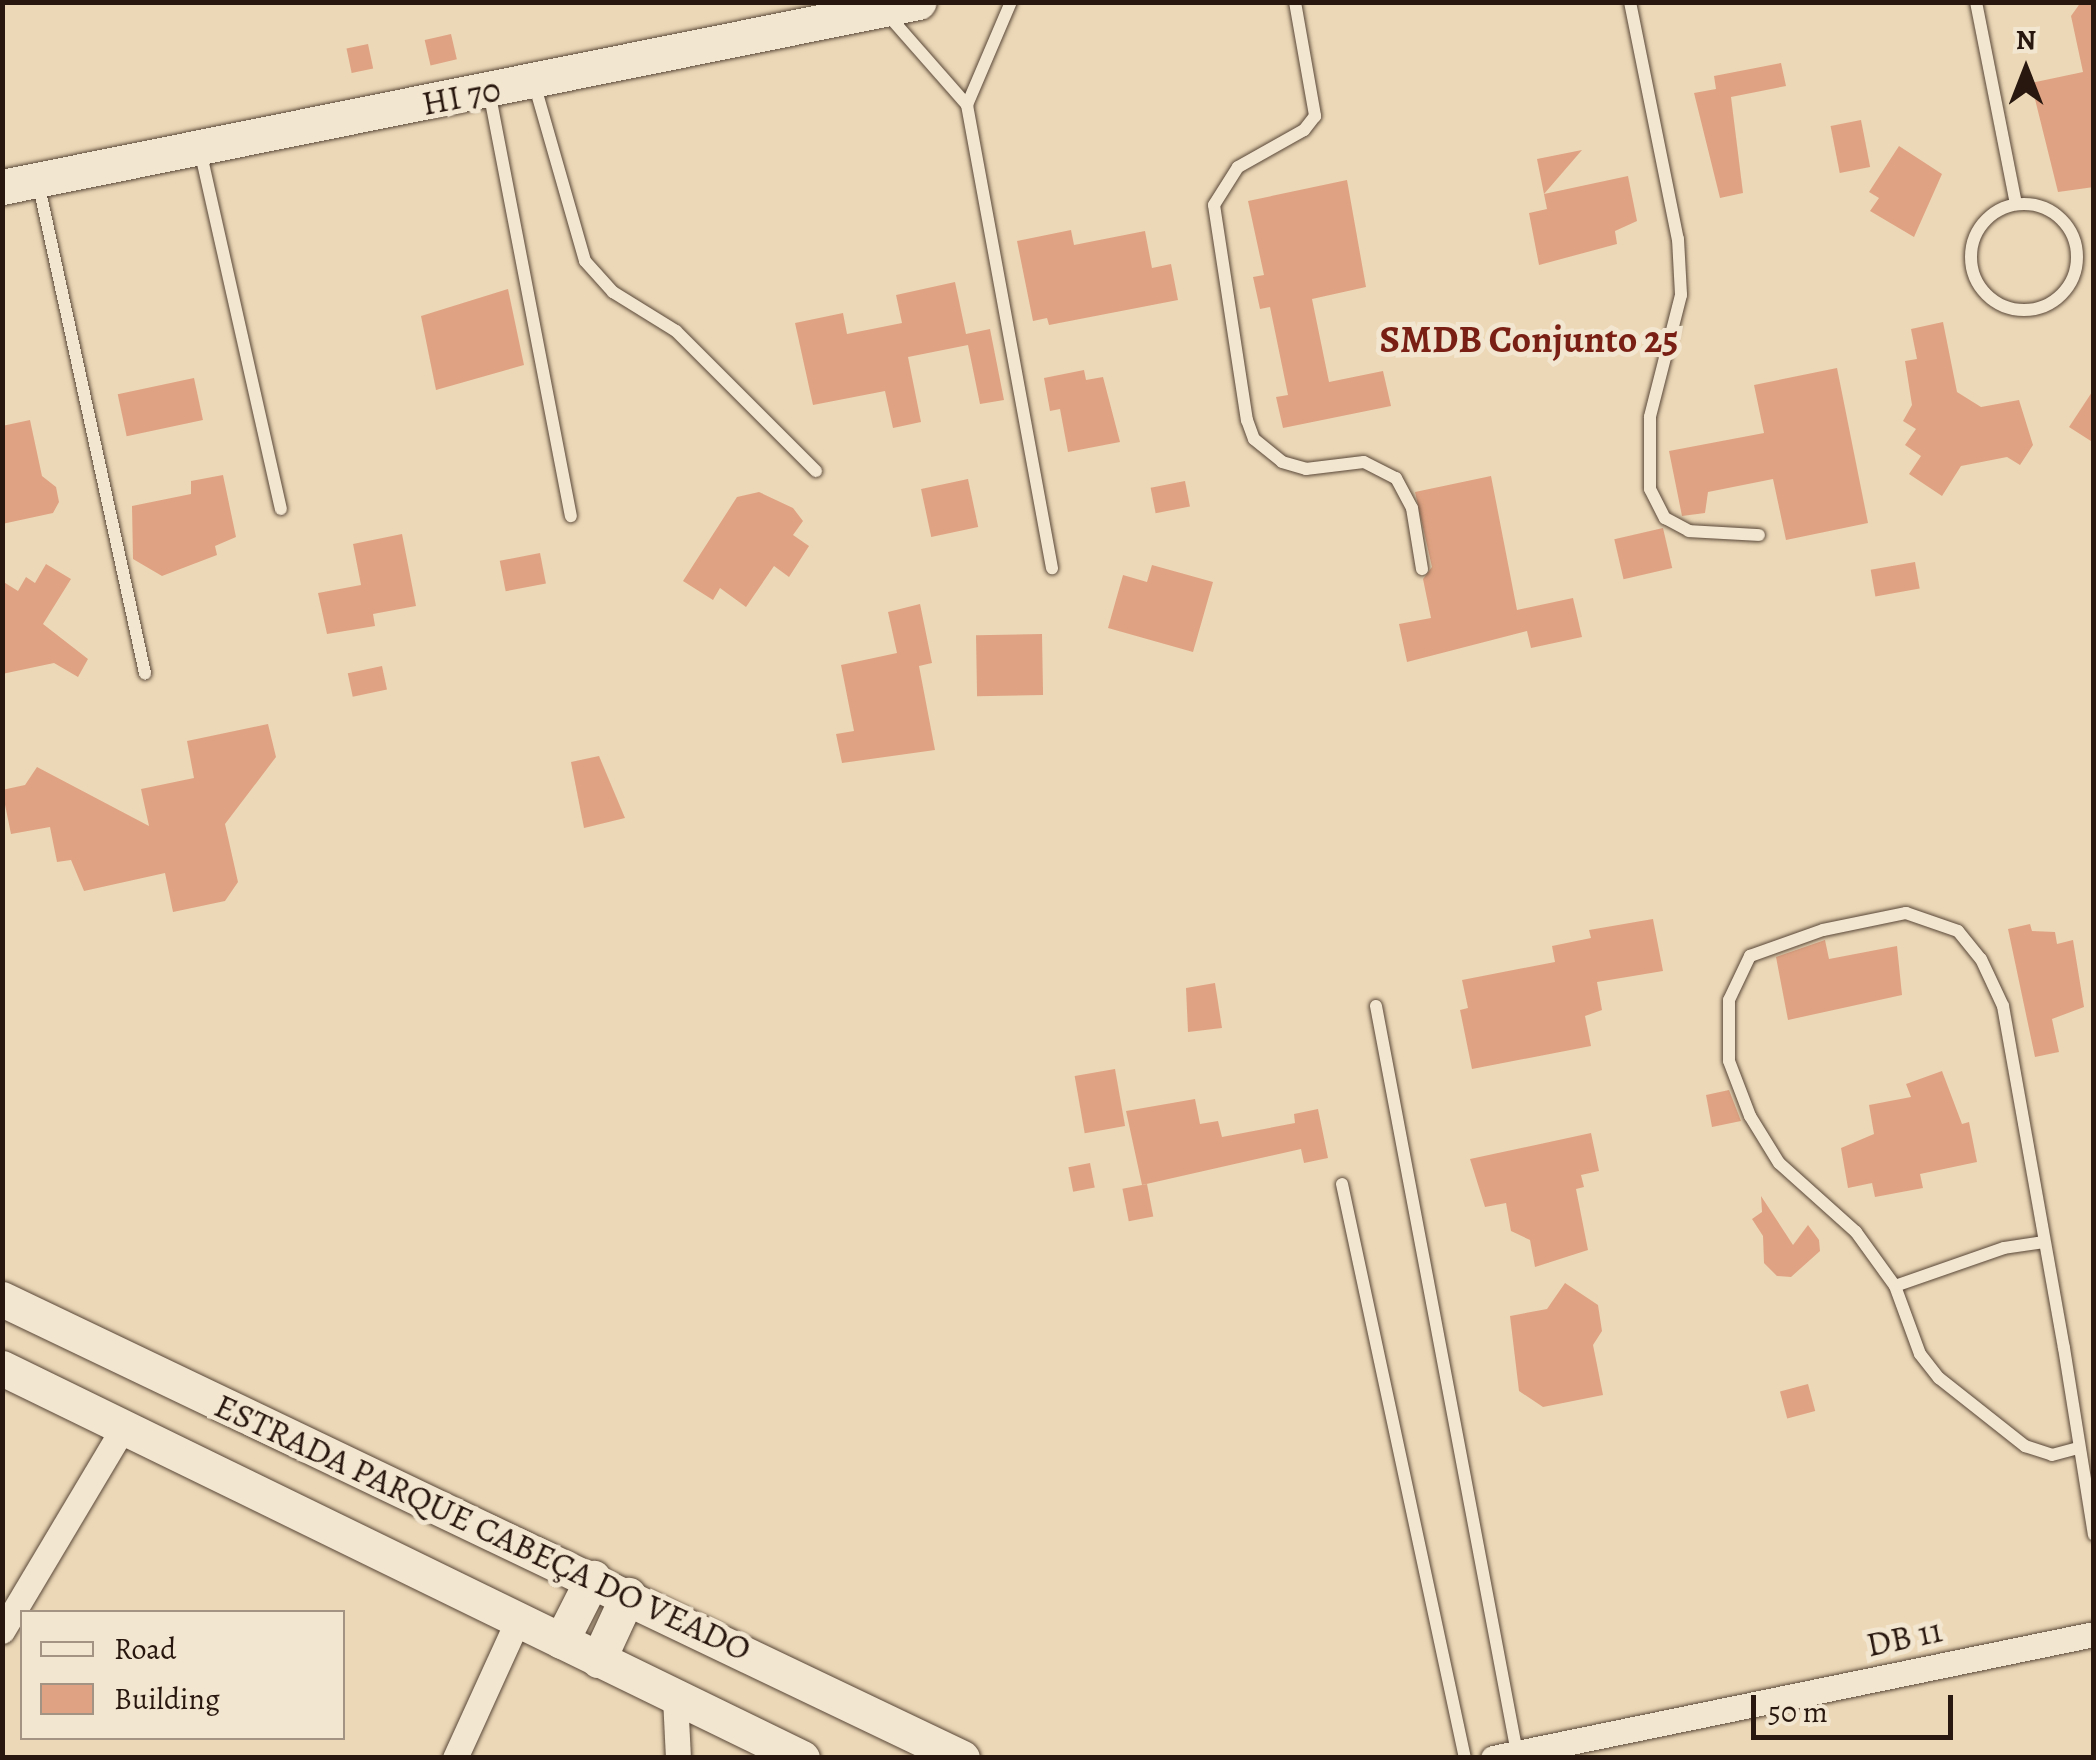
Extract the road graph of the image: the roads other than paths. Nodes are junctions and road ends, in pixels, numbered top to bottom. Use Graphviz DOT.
graph roads {
  1 [pos="919,2"];
  2 [pos="1011,2"];
  3 [pos="1296,2"];
  4 [pos="1630,2"];
  5 [pos="1976,2"];
  6 [pos="883,9"];
  7 [pos="534,81"];
  8 [pos="489,92"];
  9 [pos="967,105"];
  10 [pos="199,148"];
  11 [pos="38,180"];
  12 [pos="2,186"];
  13 [pos="2016,204"];
  14 [pos="816,470"];
  15 [pos="282,509"];
  16 [pos="572,516"];
  17 [pos="1760,535"];
  18 [pos="1052,568"];
  19 [pos="1422,569"];
  20 [pos="145,673"];
  21 [pos="1376,1006"];
  22 [pos="1342,1184"];
  23 [pos="2044,1242"];
  24 [pos="1895,1286"];
  25 [pos="2,1299"];
  26 [pos="2,1368"];
  27 [pos="123,1428"];
  28 [pos="2080,1448"];
  29 [pos="2094,1536"];
  30 [pos="593,1578"];
  31 [pos="628,1595"];
  32 [pos="518,1620"];
  33 [pos="2,1631"];
  34 [pos="2094,1634"];
  35 [pos="562,1641"];
  36 [pos="598,1660"];
  37 [pos="675,1697"];
  38 [pos="1505,1755"];
  39 [pos="455,1758"];
  40 [pos="678,1758"];
  41 [pos="802,1758"];
  42 [pos="962,1758"];
  43 [pos="1465,1758"];
  1 -- 6 [label="main road, HI 70"];
  2 -- 9 [label="lane"];
  3 -- 19 [label="lane"];
  4 -- 17 [label="lane"];
  5 -- 13 [label="lane"];
  6 -- 7 [label="main road, HI 70"];
  6 -- 9 [label="lane"];
  7 -- 8 [label="main road, HI 70"];
  7 -- 14 [label="lane"];
  8 -- 10 [label="main road, HI 70"];
  8 -- 16 [label="lane"];
  9 -- 18 [label="lane"];
  10 -- 11 [label="main road, HI 70"];
  10 -- 15 [label="lane"];
  11 -- 12 [label="main road, HI 70"];
  11 -- 20 [label="lane"];
  13 -- 13 [label="lane"];
  21 -- 38 [label="lane"];
  22 -- 43 [label="lane"];
  23 -- 24 [label="lane"];
  23 -- 24 [label="lane"];
  23 -- 28 [label="lane"];
  24 -- 28 [label="lane"];
  25 -- 30 [label="main road, ESTRADA PARQUE CABEÇA DO VEADO"];
  26 -- 27 [label="main road, ESTRADA PARQUE CABEÇA DO VEADO"];
  27 -- 32 [label="main road, ESTRADA PARQUE CABEÇA DO VEADO"];
  27 -- 33 [label="street"];
  28 -- 29 [label="lane"];
  30 -- 31 [label="main road, ESTRADA PARQUE CABEÇA DO VEADO"];
  30 -- 35 [label="main road"];
  31 -- 36 [label="main road"];
  31 -- 42 [label="main road, ESTRADA PARQUE CABEÇA DO VEADO"];
  32 -- 35 [label="main road, ESTRADA PARQUE CABEÇA DO VEADO"];
  32 -- 39 [label="street"];
  34 -- 38 [label="street, DB 11"];
  35 -- 36 [label="main road, ESTRADA PARQUE CABEÇA DO VEADO"];
  36 -- 37 [label="main road, ESTRADA PARQUE CABEÇA DO VEADO"];
  37 -- 40 [label="street"];
  37 -- 41 [label="main road, ESTRADA PARQUE CABEÇA DO VEADO"];
}
